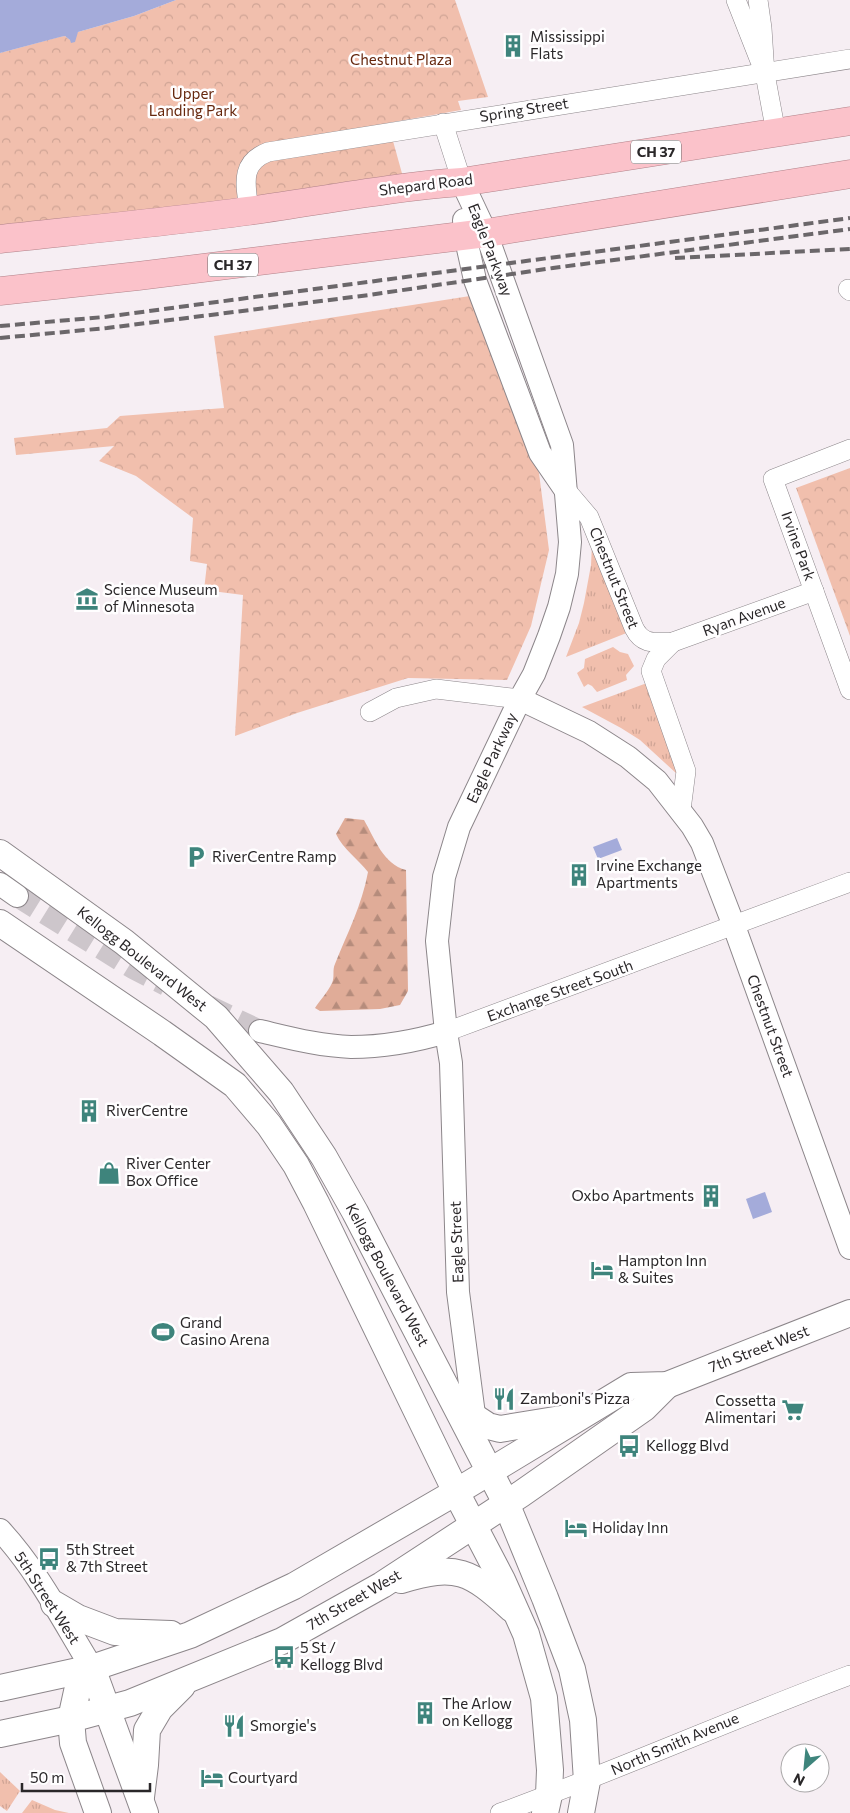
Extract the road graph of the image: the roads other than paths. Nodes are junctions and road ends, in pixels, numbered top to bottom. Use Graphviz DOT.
graph roads {
  1 [pos="736,0"];
  2 [pos="758,0"];
  3 [pos="850,59"];
  4 [pos="765,74"];
  5 [pos="850,121"];
  6 [pos="443,123"];
  7 [pos="776,133"];
  8 [pos="850,174"];
  9 [pos="462,182"];
  10 [pos="249,210"];
  11 [pos="476,234"];
  12 [pos="0,239"];
  13 [pos="0,290"];
  14 [pos="850,449"];
  15 [pos="566,490"];
  16 [pos="814,591"];
  17 [pos="673,642"];
  18 [pos="850,690"];
  19 [pos="520,699"];
  20 [pos="370,712"];
  21 [pos="681,810"];
  22 [pos="0,853"];
  23 [pos="850,882"];
  24 [pos="0,923"];
  25 [pos="734,926"];
  26 [pos="260,1031"];
  27 [pos="446,1032"];
  28 [pos="850,1248"];
  29 [pos="850,1313"];
  30 [pos="667,1385"];
  31 [pos="464,1411"];
  32 [pos="580,1416"];
  33 [pos="484,1461"];
  34 [pos="456,1492"];
  35 [pos="506,1503"];
  36 [pos="472,1525"];
  37 [pos="0,1530"];
  38 [pos="382,1585"];
  39 [pos="54,1604"];
  40 [pos="516,1612"];
  41 [pos="190,1635"];
  42 [pos="92,1668"];
  43 [pos="850,1675"];
  44 [pos="191,1678"];
  45 [pos="0,1688"];
  46 [pos="106,1710"];
  47 [pos="71,1719"];
  48 [pos="0,1734"];
  49 [pos="587,1781"];
  50 [pos="547,1804"];
  51 [pos="143,1807"];
  52 [pos="98,1813"];
  53 [pos="500,1813"];
  54 [pos="581,1813"];
  1 -- 4 [label="street"];
  2 -- 4 [label="street"];
  3 -- 4 [label="street, Spring Street"];
  4 -- 6 [label="street, Spring Street"];
  4 -- 7 [label="street"];
  5 -- 7 [label="highway, Shepard Road / CH 37"];
  6 -- 9 [label="street"];
  6 -- 10 [label="street, Spring Street"];
  7 -- 9 [label="highway, Shepard Road / CH 37"];
  8 -- 11 [label="highway, CH 37"];
  9 -- 10 [label="highway, Shepard Road / CH 37"];
  9 -- 11 [label="street, Eagle Parkway"];
  10 -- 12 [label="highway, Shepard Road / CH 37"];
  11 -- 13 [label="highway, CH 37"];
  11 -- 15 [label="street, Eagle Parkway"];
  14 -- 16 [label="street, Irvine Park"];
  15 -- 17 [label="street, Chestnut Street"];
  15 -- 19 [label="street, Eagle Parkway"];
  16 -- 17 [label="street, Ryan Avenue"];
  16 -- 18 [label="street, Irvine Park"];
  17 -- 21 [label="street"];
  19 -- 20 [label="street, Chestnut Street"];
  19 -- 21 [label="street, Chestnut Street"];
  19 -- 27 [label="street, Eagle Parkway"];
  21 -- 25 [label="street, Chestnut Street"];
  22 -- 31 [label="main road, Kellogg Boulevard West"];
  23 -- 25 [label="street, Exchange Street South"];
  24 -- 34 [label="main road, Kellogg Boulevard West"];
  25 -- 27 [label="street, Exchange Street South"];
  25 -- 28 [label="street, Chestnut Street"];
  26 -- 27 [label="street, Exchange Street South"];
  27 -- 31 [label="street, Eagle Street"];
  29 -- 30 [label="main road, 7th Street West"];
  30 -- 32 [label="main road, 7th Street West"];
  30 -- 35 [label="main road, 7th Street West"];
  31 -- 32 [label="main road"];
  31 -- 33 [label="main road, Kellogg Boulevard West"];
  32 -- 33 [label="main road, 7th Street West"];
  33 -- 34 [label="main road, 7th Street West"];
  33 -- 35 [label="main road, Kellogg Boulevard West"];
  34 -- 36 [label="main road, Kellogg Boulevard West"];
  34 -- 41 [label="main road, 7th Street West"];
  35 -- 36 [label="main road, 7th Street West"];
  35 -- 49 [label="main road, Kellogg Boulevard West"];
  36 -- 38 [label="main road, 7th Street West"];
  36 -- 40 [label="main road, Kellogg Boulevard West"];
  37 -- 39 [label="street, 5th Street West"];
  38 -- 40 [label="main road"];
  38 -- 44 [label="main road, 7th Street West"];
  39 -- 41 [label="main road"];
  39 -- 42 [label="street, 5th Street West"];
  40 -- 50 [label="main road, Kellogg Boulevard West"];
  41 -- 42 [label="main road, 7th Street West"];
  42 -- 45 [label="main road, 7th Street West"];
  42 -- 46 [label="main road"];
  42 -- 47 [label="main road"];
  43 -- 49 [label="street, North Smith Avenue"];
  44 -- 46 [label="main road, 7th Street West"];
  44 -- 51 [label="main road"];
  46 -- 47 [label="main road, 7th Street West"];
  46 -- 51 [label="main road"];
  47 -- 48 [label="main road, 7th Street West"];
  47 -- 52 [label="main road"];
  49 -- 50 [label="street, North Smith Avenue"];
  49 -- 54 [label="main road, Kellogg Boulevard West"];
  50 -- 53 [label="street, North Smith Avenue"];
}
